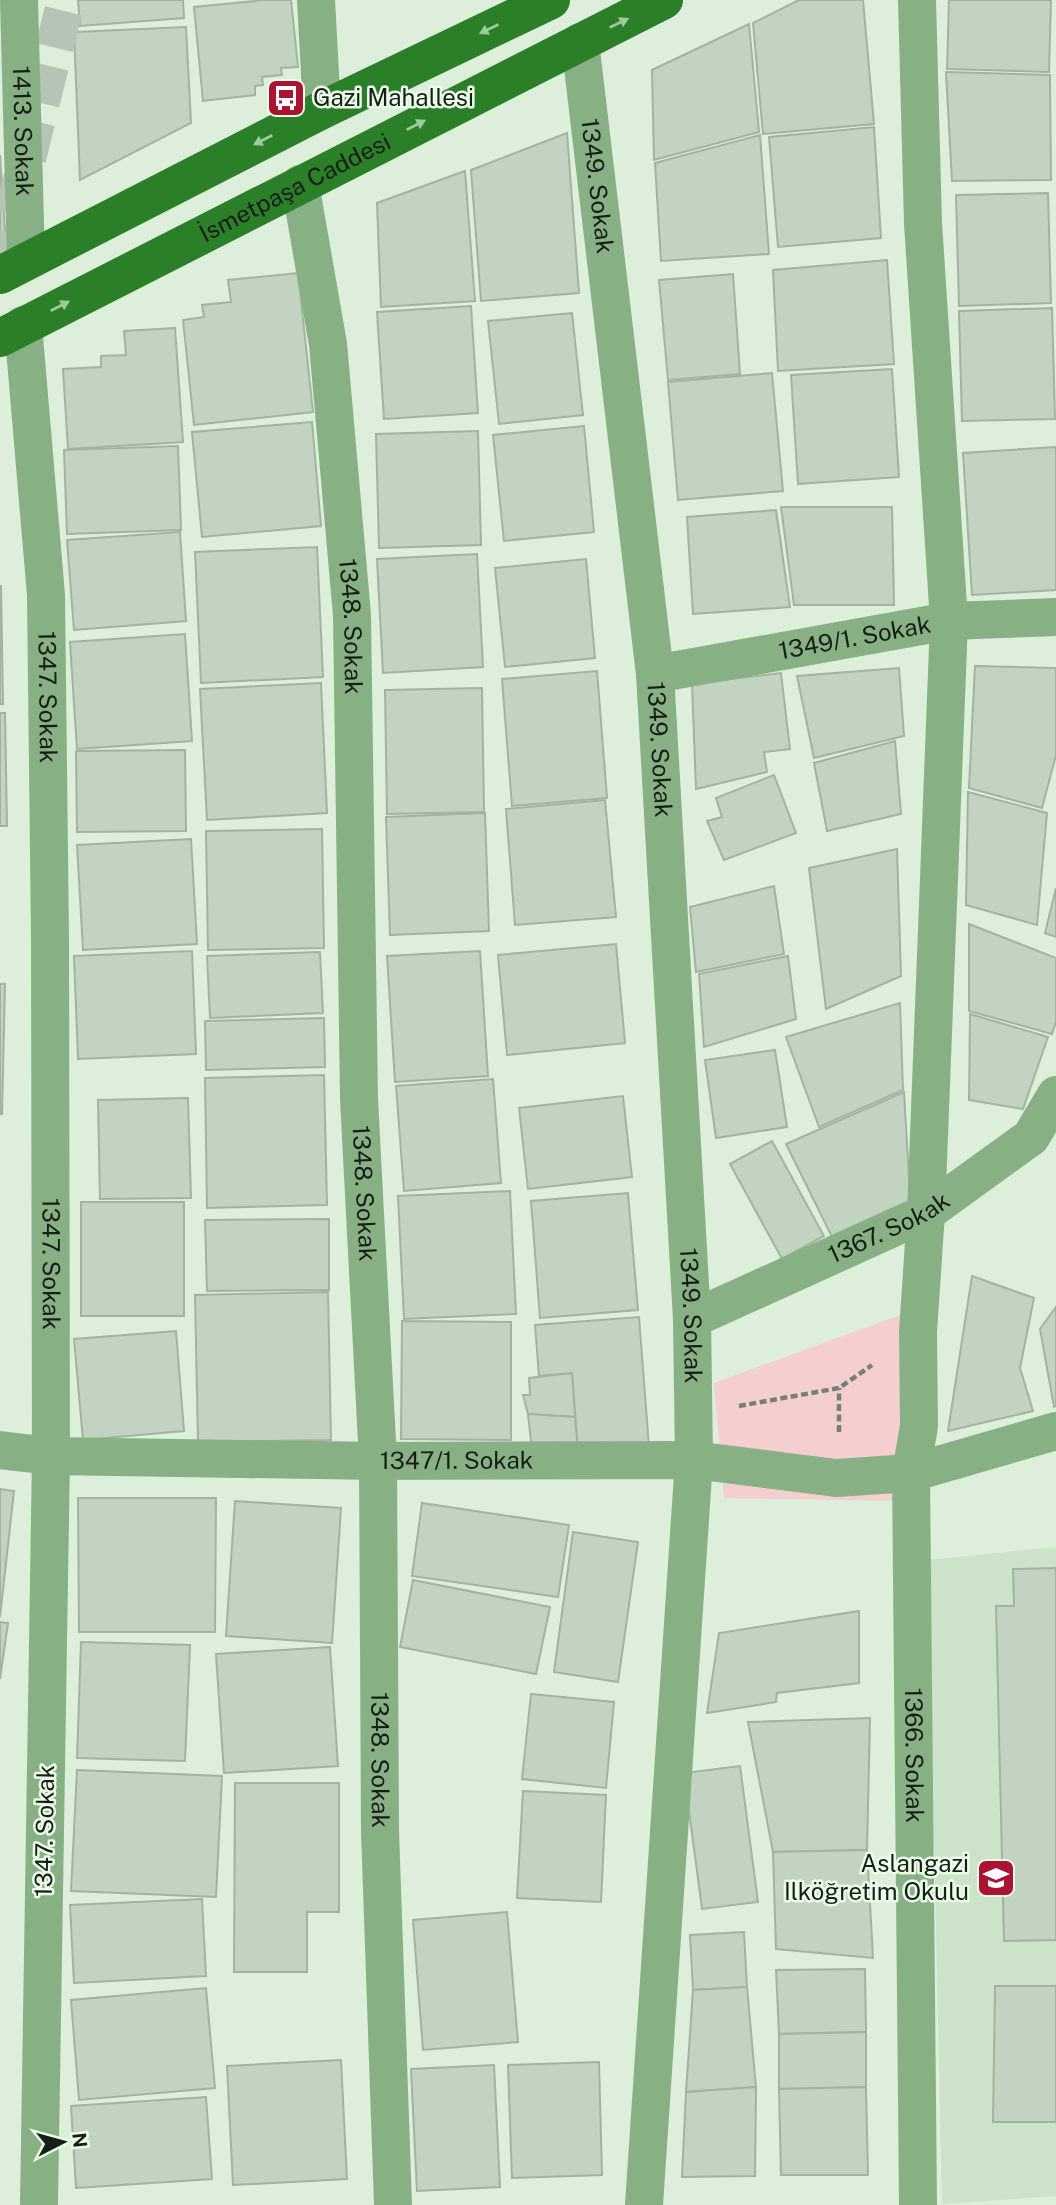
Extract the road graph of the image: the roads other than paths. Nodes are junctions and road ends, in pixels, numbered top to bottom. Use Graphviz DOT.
graph roads {
  1 [pos="19,0"];
  2 [pos="316,0"];
  3 [pos="551,0"];
  4 [pos="664,0"];
  5 [pos="917,0"];
  6 [pos="580,42"];
  7 [pos="322,110"];
  8 [pos="300,184"];
  9 [pos="13,268"];
  10 [pos="12,331"];
  11 [pos="1056,617"];
  12 [pos="949,621"];
  13 [pos="655,674"];
  14 [pos="1056,1096"];
  15 [pos="1044,1144"];
  16 [pos="926,1213"];
  17 [pos="692,1319"];
  18 [pos="1056,1431"];
  19 [pos="0,1450"];
  20 [pos="51,1456"];
  21 [pos="694,1460"];
  22 [pos="378,1461"];
  23 [pos="911,1473"];
  24 [pos="39,2205"];
  25 [pos="393,2205"];
  26 [pos="645,2205"];
  27 [pos="918,2205"];
  1 -- 9 [label="street, 1413. Sokak"];
  2 -- 7 [label="street"];
  3 -- 7 [label="main road, one-way"];
  6 -- 4 [label="main road, İsmetpaşa Caddesi, one-way"];
  5 -- 12 [label="street, 1366. Sokak"];
  8 -- 6 [label="main road, İsmetpaşa Caddesi, one-way"];
  6 -- 13 [label="street, 1349. Sokak"];
  7 -- 9 [label="main road, one-way"];
  10 -- 8 [label="main road, İsmetpaşa Caddesi, one-way"];
  8 -- 22 [label="street, 1348. Sokak"];
  9 -- 10 [label="main road"];
  10 -- 20 [label="street, 1347. Sokak"];
  11 -- 12 [label="street, 1349/1. Sokak"];
  12 -- 13 [label="street, 1349/1. Sokak"];
  12 -- 16 [label="street, 1366. Sokak"];
  13 -- 17 [label="street, 1349. Sokak"];
  14 -- 15 [label="street, 1367. Sokak"];
  15 -- 16 [label="street, 1367. Sokak"];
  16 -- 17 [label="street, 1367. Sokak"];
  16 -- 23 [label="street, 1366. Sokak"];
  17 -- 21 [label="street, 1349. Sokak"];
  18 -- 23 [label="street, 1347/1. Sokak"];
  19 -- 20 [label="street, 1347/1. Sokak"];
  20 -- 22 [label="street, 1347/1. Sokak"];
  20 -- 24 [label="street, 1347. Sokak"];
  21 -- 22 [label="street, 1347/1. Sokak"];
  21 -- 23 [label="street, 1347/1. Sokak"];
  21 -- 26 [label="street, 1349. Sokak"];
  22 -- 25 [label="street, 1348. Sokak"];
  23 -- 27 [label="street, 1366. Sokak"];
}
